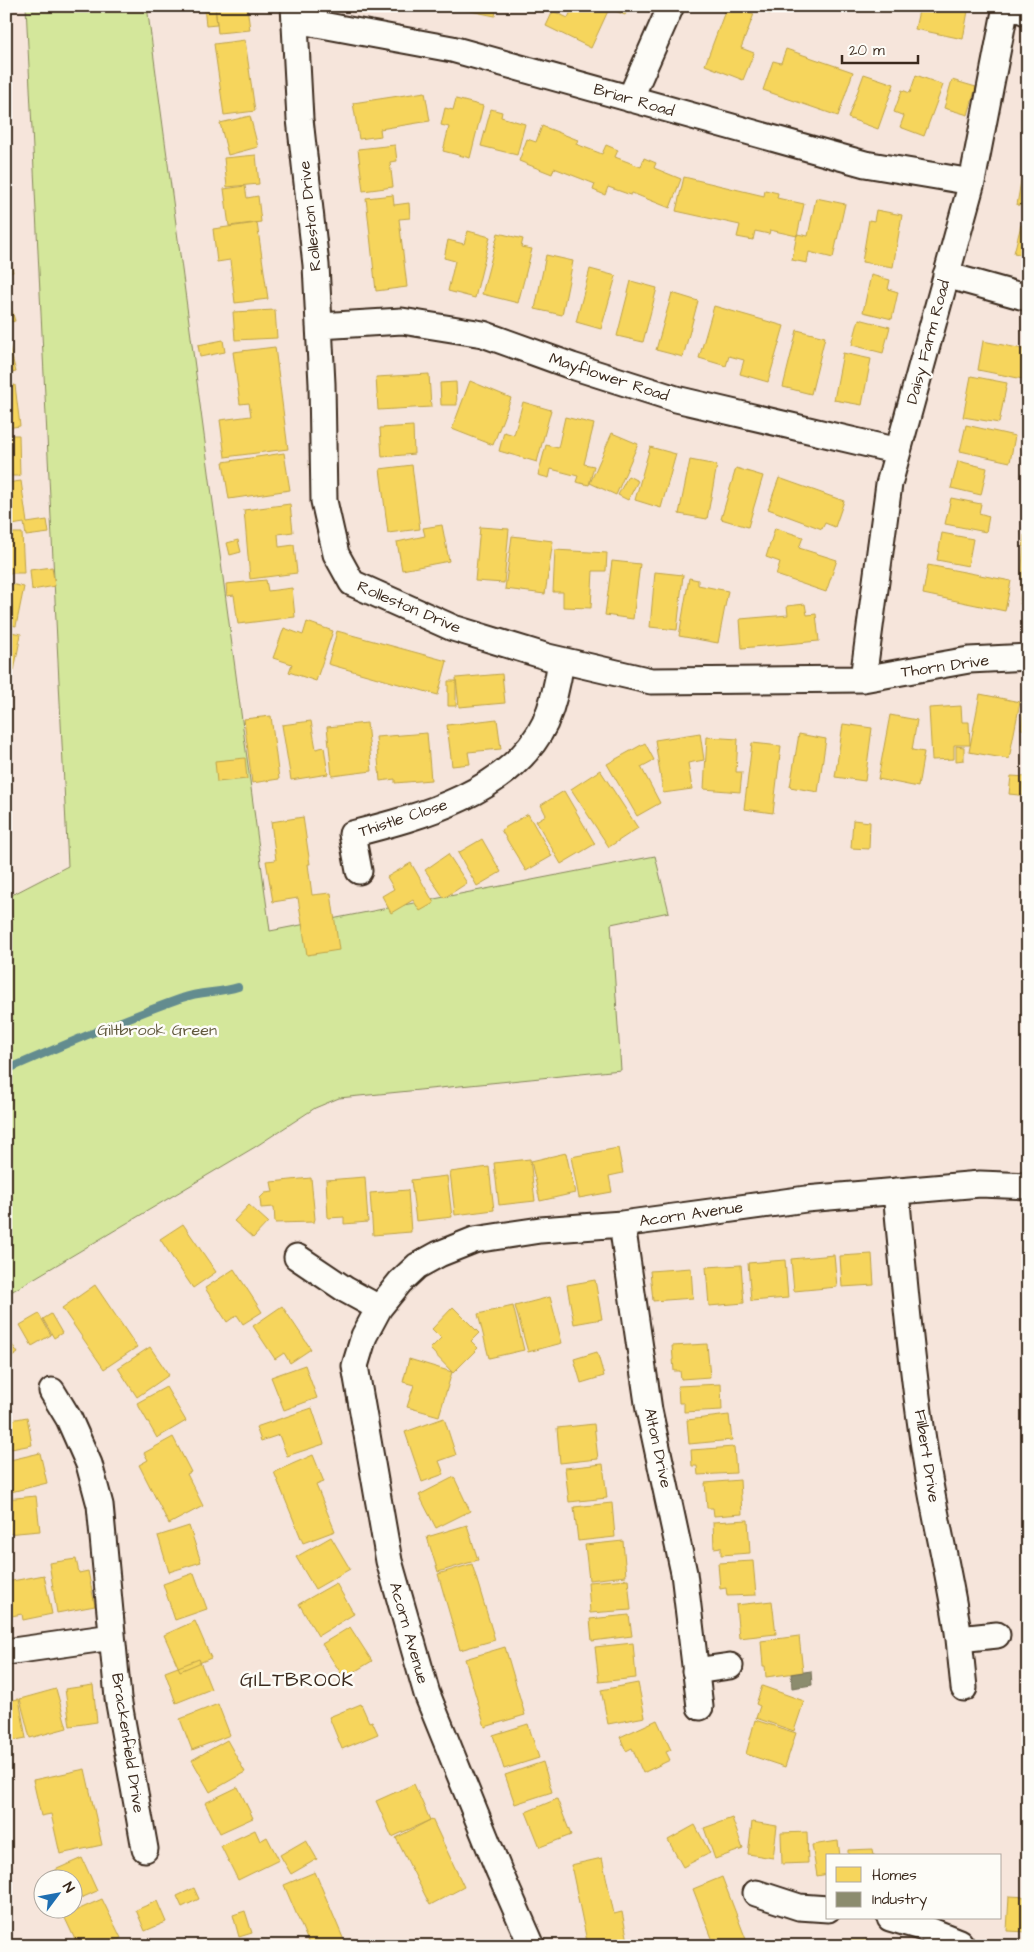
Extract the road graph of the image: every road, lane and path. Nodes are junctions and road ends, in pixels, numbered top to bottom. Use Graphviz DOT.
graph roads {
  1 [pos="671,6"];
  2 [pos="1006,6"];
  3 [pos="1012,6"];
  4 [pos="294,13"];
  5 [pos="1028,13"];
  6 [pos="630,99"];
  7 [pos="972,182"];
  8 [pos="946,275"];
  9 [pos="1028,298"];
  10 [pos="319,326"];
  11 [pos="898,451"];
  12 [pos="1028,657"];
  13 [pos="561,660"];
  14 [pos="863,679"];
  15 [pos="358,872"];
  16 [pos="1028,1186"];
  17 [pos="896,1192"];
  18 [pos="622,1224"];
  19 [pos="297,1258"];
  20 [pos="378,1308"];
  21 [pos="52,1391"];
  22 [pos="997,1635"];
  23 [pos="112,1637"];
  24 [pos="959,1639"];
  25 [pos="6,1652"];
  26 [pos="730,1666"];
  27 [pos="695,1671"];
  28 [pos="964,1688"];
  29 [pos="700,1707"];
  30 [pos="145,1849"];
  31 [pos="756,1893"];
  32 [pos="826,1909"];
  33 [pos="897,1920"];
  34 [pos="532,1946"];
  35 [pos="962,1946"];
  1 -- 6 [label="street"];
  2 -- 7 [label="street, Daisy Farm Road"];
  3 -- 5 [label="street"];
  4 -- 6 [label="street, Briar Road"];
  4 -- 10 [label="street, Rolleston Drive"];
  6 -- 7 [label="street, Briar Road"];
  7 -- 8 [label="street, Daisy Farm Road"];
  8 -- 9 [label="street"];
  8 -- 11 [label="street, Daisy Farm Road"];
  10 -- 11 [label="street, Mayflower Road"];
  10 -- 13 [label="street, Rolleston Drive"];
  11 -- 14 [label="street, Daisy Farm Road"];
  12 -- 14 [label="street, Thorn Drive"];
  13 -- 14 [label="street, Rolleston Drive"];
  13 -- 15 [label="street, Thistle Close"];
  16 -- 17 [label="street, Acorn Avenue"];
  17 -- 18 [label="street, Acorn Avenue"];
  17 -- 24 [label="street, Filbert Drive"];
  18 -- 20 [label="street, Acorn Avenue"];
  18 -- 27 [label="street, Alton Drive"];
  19 -- 20 [label="street"];
  20 -- 34 [label="street, Acorn Avenue"];
  21 -- 23 [label="street, Brackenfield Drive"];
  22 -- 24 [label="street"];
  23 -- 25 [label="street"];
  23 -- 30 [label="street, Brackenfield Drive"];
  24 -- 28 [label="street, Filbert Drive"];
  26 -- 27 [label="street"];
  27 -- 29 [label="street, Alton Drive"];
  31 -- 32 [label="street"];
  33 -- 35 [label="street"];
}
